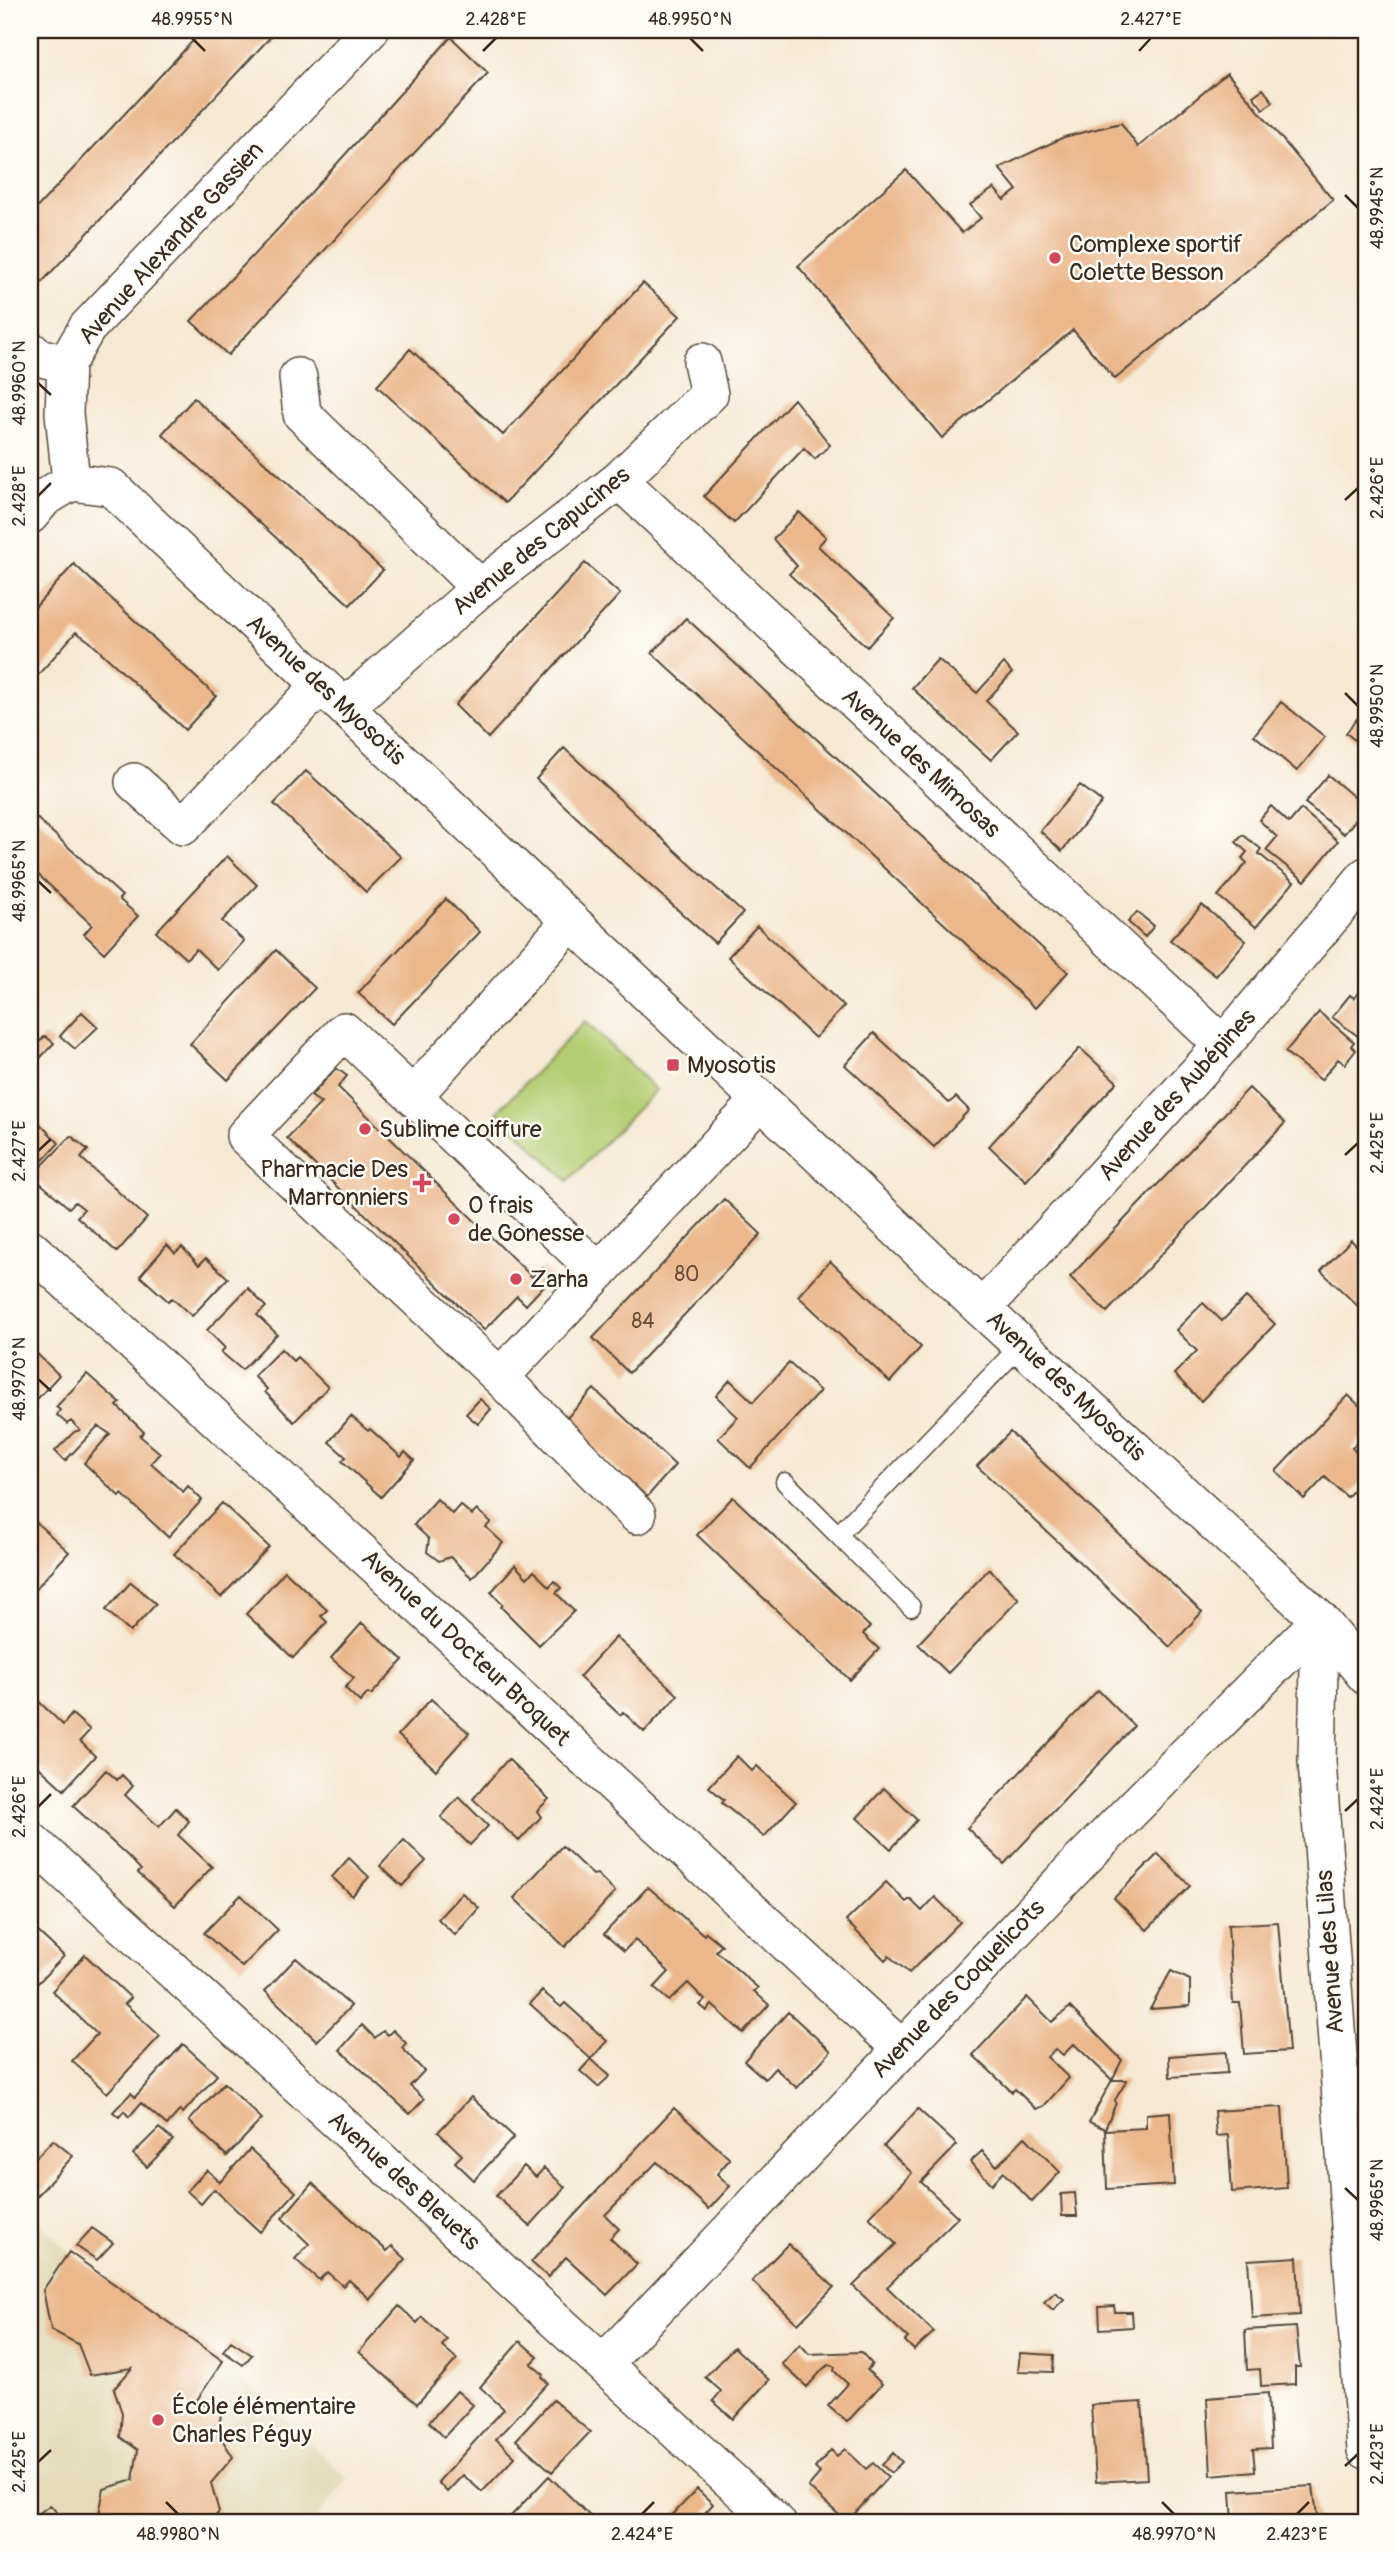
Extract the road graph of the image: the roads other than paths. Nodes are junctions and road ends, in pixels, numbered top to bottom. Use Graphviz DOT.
graph roads {
  1 [pos="370,30"];
  2 [pos="30,350"];
  3 [pos="702,362"];
  4 [pos="66,364"];
  5 [pos="298,377"];
  6 [pos="619,480"];
  7 [pos="71,482"];
  8 [pos="30,515"];
  9 [pos="480,588"];
  10 [pos="333,696"];
  11 [pos="134,782"];
  12 [pos="1366,876"];
  13 [pos="571,921"];
  14 [pos="1223,1045"];
  15 [pos="413,1096"];
  16 [pos="761,1100"];
  17 [pos="30,1248"];
  18 [pos="599,1272"];
  19 [pos="982,1309"];
  20 [pos="1021,1345"];
  21 [pos="500,1377"];
  22 [pos="785,1482"];
  23 [pos="637,1515"];
  24 [pos="838,1535"];
  25 [pos="911,1607"];
  26 [pos="1320,1620"];
  27 [pos="1366,1676"];
  28 [pos="30,1840"];
  29 [pos="901,2049"];
  30 [pos="603,2364"];
  31 [pos="1366,2450"];
  32 [pos="777,2523"];
  1 -- 4 [label="street, Avenue Alexandre Gassien"];
  2 -- 4 [label="street"];
  3 -- 6 [label="street, Avenue des Capucines"];
  4 -- 7 [label="street, Avenue Alexandre Gassien"];
  5 -- 9 [label="street"];
  6 -- 9 [label="street, Avenue des Capucines"];
  6 -- 14 [label="street, Avenue des Mimosas"];
  7 -- 8 [label="street"];
  7 -- 10 [label="street, Avenue des Myosotis"];
  9 -- 10 [label="street, Avenue des Capucines"];
  10 -- 11 [label="street, Avenue des Capucines"];
  10 -- 13 [label="street, Avenue des Myosotis"];
  12 -- 14 [label="street, Avenue des Aubépines"];
  13 -- 15 [label="street"];
  13 -- 16 [label="street, Avenue des Myosotis"];
  14 -- 19 [label="street, Avenue des Aubépines"];
  15 -- 18 [label="street"];
  15 -- 21 [label="street"];
  16 -- 18 [label="street"];
  16 -- 19 [label="street, Avenue des Myosotis"];
  17 -- 29 [label="street, Avenue du Docteur Broquet"];
  18 -- 21 [label="street"];
  19 -- 20 [label="street, Avenue des Myosotis"];
  20 -- 24 [label="lane"];
  20 -- 26 [label="street, Avenue des Myosotis"];
  21 -- 23 [label="street"];
  22 -- 24 [label="lane"];
  24 -- 25 [label="lane"];
  26 -- 27 [label="street, Avenue des Myosotis"];
  26 -- 29 [label="street, Avenue des Coquelicots"];
  26 -- 31 [label="street, Avenue des Lilas"];
  28 -- 30 [label="street, Avenue des Bleuets"];
  29 -- 30 [label="street, Avenue des Coquelicots"];
  30 -- 32 [label="street, Avenue des Bleuets"];
}
